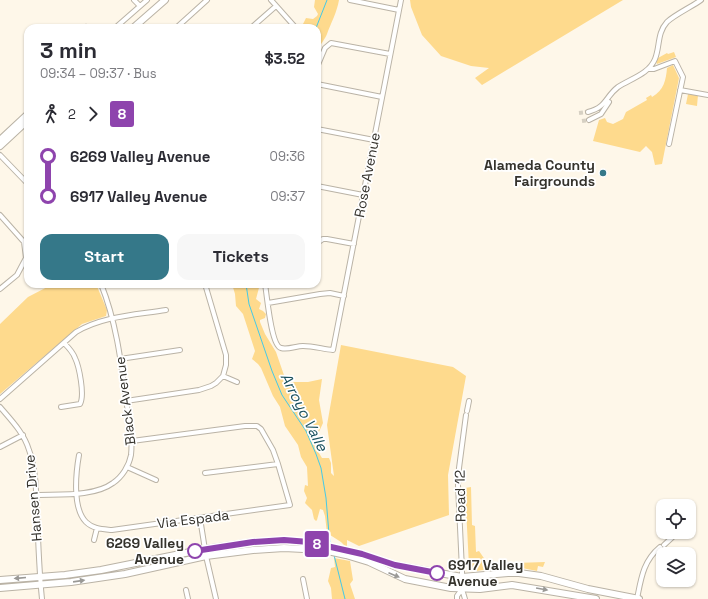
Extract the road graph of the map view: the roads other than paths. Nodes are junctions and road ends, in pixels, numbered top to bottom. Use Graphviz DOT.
graph roads {
  1 [pos="134,0"];
  2 [pos="147,0"];
  3 [pos="165,0"];
  4 [pos="207,0"];
  5 [pos="271,0"];
  6 [pos="350,0"];
  7 [pos="401,0"];
  8 [pos="701,0"];
  9 [pos="140,6"];
  10 [pos="276,6"];
  11 [pos="399,10"];
  12 [pos="120,24"];
  13 [pos="138,24"];
  14 [pos="180,24"];
  15 [pos="256,24"];
  16 [pos="292,24"];
  17 [pos="390,54"];
  18 [pos="321,58"];
  19 [pos="649,69"];
  20 [pos="321,85"];
  21 [pos="680,90"];
  22 [pos="611,94"];
  23 [pos="708,95"];
  24 [pos="382,97"];
  25 [pos="588,112"];
  26 [pos="24,118"];
  27 [pos="589,120"];
  28 [pos="24,124"];
  29 [pos="321,129"];
  30 [pos="0,140"];
  31 [pos="374,140"];
  32 [pos="669,144"];
  33 [pos="0,146"];
  34 [pos="2,156"];
  35 [pos="0,162"];
  36 [pos="24,180"];
  37 [pos="321,187"];
  38 [pos="363,196"];
  39 [pos="0,215"];
  40 [pos="321,240"];
  41 [pos="24,242"];
  42 [pos="354,244"];
  43 [pos="24,262"];
  44 [pos="103,288"];
  45 [pos="206,288"];
  46 [pos="266,288"];
  47 [pos="0,289"];
  48 [pos="344,296"];
  49 [pos="268,303"];
  50 [pos="166,310"];
  51 [pos="113,318"];
  52 [pos="64,343"];
  53 [pos="180,350"];
  54 [pos="120,359"];
  55 [pos="223,376"];
  56 [pos="237,382"];
  57 [pos="0,399"];
  58 [pos="126,401"];
  59 [pos="469,401"];
  60 [pos="0,407"];
  61 [pos="61,407"];
  62 [pos="22,435"];
  63 [pos="132,441"];
  64 [pos="0,447"];
  65 [pos="79,454"];
  66 [pos="278,464"];
  67 [pos="127,467"];
  68 [pos="205,473"];
  69 [pos="156,480"];
  70 [pos="77,493"];
  71 [pos="36,495"];
  72 [pos="200,518"];
  73 [pos="97,528"];
  74 [pos="670,539"];
  75 [pos="94,540"];
  76 [pos="322,548"];
  77 [pos="205,549"];
  78 [pos="345,552"];
  79 [pos="206,556"];
  80 [pos="40,577"];
  81 [pos="462,577"];
  82 [pos="303,579"];
  83 [pos="0,580"];
  84 [pos="40,585"];
  85 [pos="0,588"];
  86 [pos="462,589"];
  87 [pos="186,590"];
  88 [pos="42,599"];
  89 [pos="188,599"];
  90 [pos="216,599"];
  91 [pos="307,599"];
  92 [pos="457,599"];
  93 [pos="465,599"];
  94 [pos="596,599"];
  95 [pos="638,599"];
  1 -- 9 [label="street"];
  2 -- 9 [label="street"];
  3 -- 13 [label="main road"];
  4 -- 14 [label="street"];
  5 -- 10 [label="street"];
  6 -- 11 [label="street"];
  7 -- 11 [label="street, Rose Avenue"];
  8 -- 19 [label="street"];
  9 -- 12 [label="street"];
  10 -- 15 [label="street"];
  10 -- 16 [label="street"];
  11 -- 17 [label="street, Rose Avenue"];
  17 -- 18 [label="street"];
  17 -- 24 [label="street, Rose Avenue"];
  19 -- 21 [label="street"];
  19 -- 22 [label="street"];
  20 -- 24 [label="street"];
  21 -- 23 [label="street"];
  21 -- 32 [label="street"];
  22 -- 25 [label="street"];
  22 -- 27 [label="street"];
  24 -- 31 [label="street, Rose Avenue"];
  26 -- 30 [label="main road"];
  28 -- 33 [label="main road"];
  29 -- 31 [label="street"];
  31 -- 38 [label="street, Rose Avenue"];
  34 -- 35 [label="street"];
  34 -- 36 [label="street"];
  37 -- 38 [label="street"];
  38 -- 42 [label="street, Rose Avenue"];
  39 -- 41 [label="street"];
  40 -- 42 [label="street"];
  42 -- 48 [label="street, Rose Avenue"];
  43 -- 47 [label="street"];
  44 -- 51 [label="street, Black Avenue"];
  45 -- 55 [label="street"];
  46 -- 49 [label="street"];
  48 -- 49 [label="street"];
  48 -- 49 [label="street, Rose Avenue"];
  50 -- 51 [label="street"];
  51 -- 52 [label="street"];
  51 -- 54 [label="street, Black Avenue"];
  52 -- 57 [label="street"];
  52 -- 61 [label="street"];
  53 -- 54 [label="street"];
  54 -- 58 [label="street, Black Avenue"];
  55 -- 56 [label="street"];
  55 -- 58 [label="street"];
  58 -- 63 [label="street, Black Avenue"];
  59 -- 81 [label="street, Road 12"];
  60 -- 62 [label="street, Hansen Drive"];
  62 -- 64 [label="street"];
  62 -- 71 [label="street, Hansen Drive"];
  63 -- 66 [label="street"];
  63 -- 67 [label="street, Black Avenue"];
  65 -- 70 [label="street"];
  66 -- 68 [label="street"];
  66 -- 72 [label="street, Via Espada"];
  67 -- 69 [label="street"];
  67 -- 70 [label="street, Black Avenue"];
  70 -- 71 [label="street, Black Avenue"];
  70 -- 73 [label="street"];
  71 -- 80 [label="street, Hansen Drive"];
  72 -- 73 [label="street, Via Espada"];
  72 -- 77 [label="street"];
  73 -- 75 [label="street"];
  74 -- 95 [label="street"];
  76 -- 77 [label="main road"];
  76 -- 78 [label="main road"];
  76 -- 79 [label="main road"];
  77 -- 79 [label="street"];
  77 -- 80 [label="main road"];
  78 -- 81 [label="main road"];
  78 -- 86 [label="main road, one-way"];
  84 -- 79 [label="main road, one-way"];
  79 -- 90 [label="street"];
  80 -- 83 [label="main road, one-way"];
  80 -- 84 [label="street, Hansen Drive"];
  81 -- 86 [label="street, Road 12"];
  81 -- 95 [label="main road"];
  82 -- 91 [label="street"];
  84 -- 85 [label="main road"];
  84 -- 88 [label="street, Hansen Drive"];
  86 -- 92 [label="street"];
  86 -- 93 [label="street"];
  86 -- 94 [label="main road, one-way"];
  87 -- 89 [label="street"];
}
